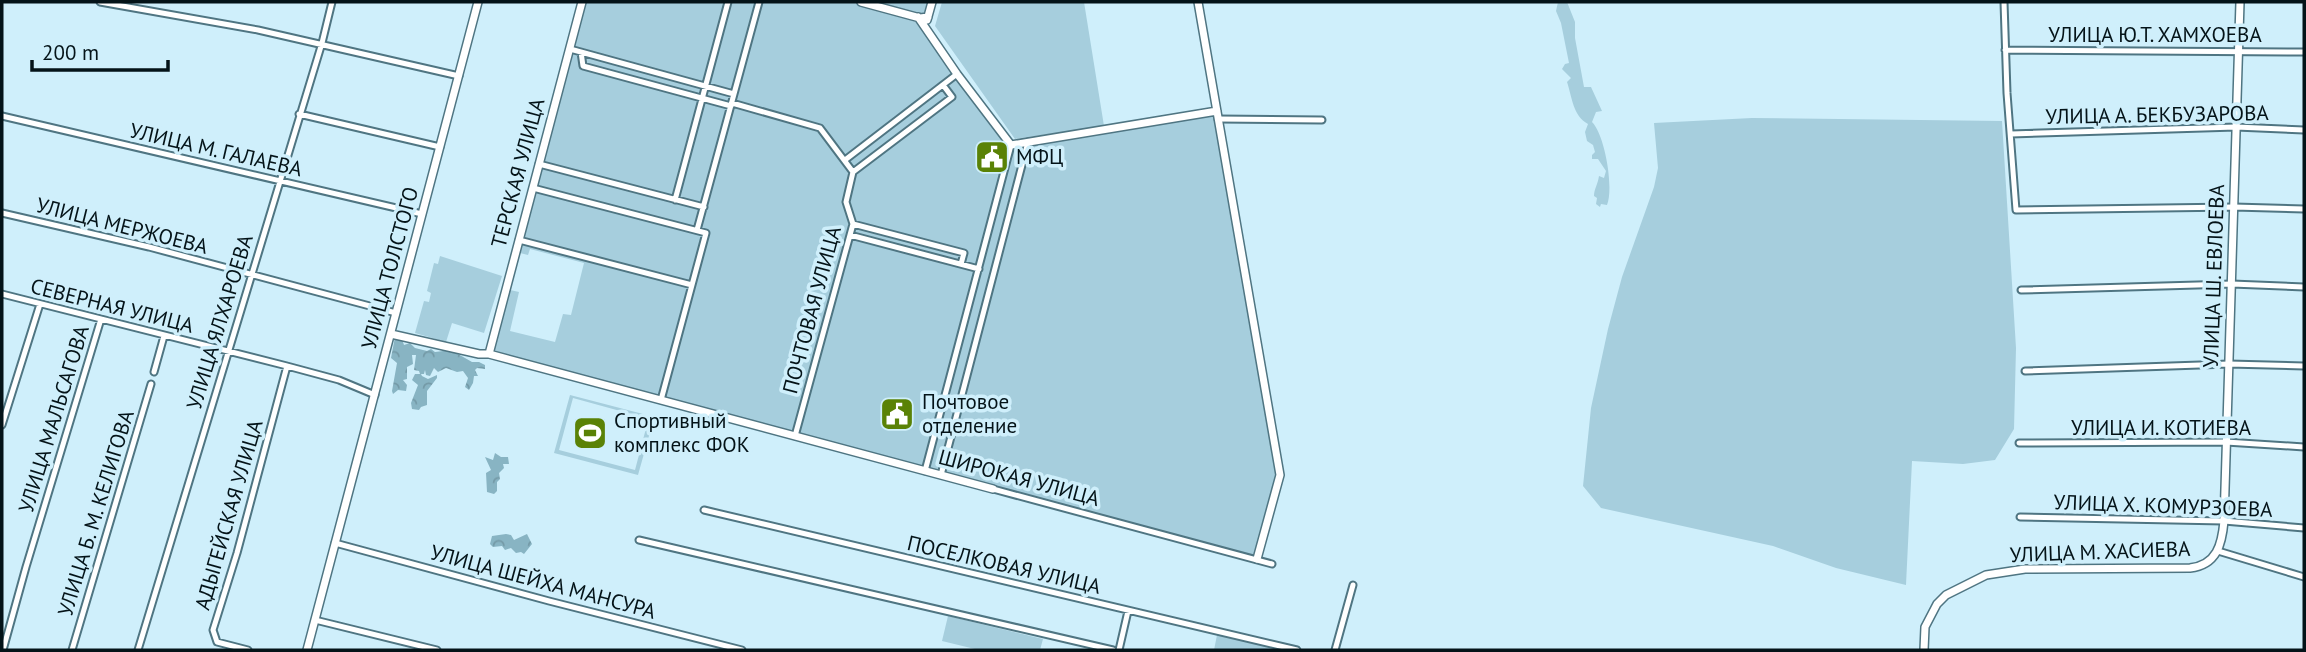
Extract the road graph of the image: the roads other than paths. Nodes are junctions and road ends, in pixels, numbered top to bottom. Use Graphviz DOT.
graph roads {
  1 [pos="100,2"];
  2 [pos="332,2"];
  3 [pos="468,2"];
  4 [pos="582,2"];
  5 [pos="728,2"];
  6 [pos="759,2"];
  7 [pos="861,2"];
  8 [pos="932,2"];
  9 [pos="1198,2"];
  10 [pos="2004,2"];
  11 [pos="2240,2"];
  12 [pos="478,3"];
  13 [pos="918,17"];
  14 [pos="928,17"];
  15 [pos="925,27"];
  16 [pos="322,43"];
  17 [pos="570,49"];
  18 [pos="2005,50"];
  19 [pos="2238,51"];
  20 [pos="582,52"];
  21 [pos="2304,52"];
  22 [pos="957,74"];
  23 [pos="459,76"];
  24 [pos="943,85"];
  25 [pos="705,87"];
  26 [pos="734,94"];
  27 [pos="702,98"];
  28 [pos="731,104"];
  29 [pos="299,114"];
  30 [pos="1218,115"];
  31 [pos="2,116"];
  32 [pos="1322,120"];
  33 [pos="2236,127"];
  34 [pos="2304,130"];
  35 [pos="2011,134"];
  36 [pos="1028,142"];
  37 [pos="1011,145"];
  38 [pos="440,147"];
  39 [pos="845,160"];
  40 [pos="539,164"];
  41 [pos="853,172"];
  42 [pos="278,182"];
  43 [pos="533,188"];
  44 [pos="675,200"];
  45 [pos="704,207"];
  46 [pos="2234,207"];
  47 [pos="2304,209"];
  48 [pos="2,213"];
  49 [pos="422,214"];
  50 [pos="853,224"];
  51 [pos="697,230"];
  52 [pos="850,235"];
  53 [pos="519,240"];
  54 [pos="961,264"];
  55 [pos="979,269"];
  56 [pos="250,274"];
  57 [pos="2232,284"];
  58 [pos="692,285"];
  59 [pos="2304,287"];
  60 [pos="2021,290"];
  61 [pos="2,294"];
  62 [pos="40,304"];
  63 [pos="396,313"];
  64 [pos="101,319"];
  65 [pos="391,334"];
  66 [pos="164,336"];
  67 [pos="227,352"];
  68 [pos="489,354"];
  69 [pos="2229,364"];
  70 [pos="287,366"];
  71 [pos="2304,366"];
  72 [pos="2025,371"];
  73 [pos="154,372"];
  74 [pos="150,384"];
  75 [pos="375,395"];
  76 [pos="661,400"];
  77 [pos="2,425"];
  78 [pos="795,436"];
  79 [pos="2226,442"];
  80 [pos="2019,443"];
  81 [pos="2304,447"];
  82 [pos="925,471"];
  83 [pos="942,475"];
  84 [pos="993,489"];
  85 [pos="704,510"];
  86 [pos="2020,517"];
  87 [pos="2224,521"];
  88 [pos="2304,528"];
  89 [pos="639,540"];
  90 [pos="335,543"];
  91 [pos="2218,551"];
  92 [pos="1257,559"];
  93 [pos="1272,564"];
  94 [pos="2304,577"];
  95 [pos="1353,585"];
  96 [pos="1128,611"];
  97 [pos="315,620"];
  98 [pos="3,650"];
  99 [pos="72,650"];
  100 [pos="138,650"];
  101 [pos="248,650"];
  102 [pos="307,650"];
  103 [pos="437,650"];
  104 [pos="743,650"];
  105 [pos="1113,650"];
  106 [pos="1119,650"];
  107 [pos="1297,650"];
  108 [pos="1335,650"];
  109 [pos="1924,650"];
  1 -- 16 [label="street"];
  2 -- 16 [label="street, УЛИЦА ЯЛХАРОЕВА"];
  3 -- 12 [label="street"];
  4 -- 17 [label="street, ТЕРСКАЯ УЛИЦА"];
  5 -- 25 [label="street"];
  6 -- 26 [label="street"];
  7 -- 13 [label="street"];
  8 -- 14 [label="street"];
  9 -- 30 [label="street"];
  10 -- 18 [label="street"];
  11 -- 19 [label="street, УЛИЦА Ш. ЕВЛОЕВА"];
  12 -- 23 [label="street, УЛИЦА ТОЛСТОГО"];
  13 -- 14 [label="street"];
  13 -- 15 [label="street"];
  14 -- 15 [label="street"];
  15 -- 22 [label="street"];
  16 -- 23 [label="street"];
  16 -- 29 [label="street, УЛИЦА ЯЛХАРОЕВА"];
  17 -- 20 [label="street"];
  17 -- 40 [label="street, ТЕРСКАЯ УЛИЦА"];
  18 -- 19 [label="street, УЛИЦА Ю.Т. ХАМХОЕВА"];
  18 -- 35 [label="street"];
  19 -- 21 [label="street, УЛИЦА Ю.Т. ХАМХОЕВА"];
  19 -- 33 [label="street, УЛИЦА Ш. ЕВЛОЕВА"];
  20 -- 25 [label="street"];
  20 -- 27 [label="street"];
  22 -- 24 [label="street"];
  22 -- 37 [label="street"];
  23 -- 38 [label="street, УЛИЦА ТОЛСТОГО"];
  24 -- 39 [label="street"];
  24 -- 41 [label="street"];
  25 -- 26 [label="street"];
  25 -- 27 [label="street"];
  26 -- 28 [label="street"];
  27 -- 28 [label="street"];
  27 -- 44 [label="street"];
  28 -- 39 [label="street"];
  28 -- 45 [label="street"];
  29 -- 38 [label="street"];
  29 -- 42 [label="street, УЛИЦА ЯЛХАРОЕВА"];
  30 -- 32 [label="street"];
  30 -- 36 [label="street"];
  30 -- 92 [label="street"];
  31 -- 42 [label="street, УЛИЦА М. ГАЛАЕВА"];
  33 -- 34 [label="street, УЛИЦА А. БЕКБУЗАРОВА"];
  33 -- 35 [label="street, УЛИЦА А. БЕКБУЗАРОВА"];
  33 -- 46 [label="street, УЛИЦА Ш. ЕВЛОЕВА"];
  35 -- 46 [label="street"];
  36 -- 37 [label="street"];
  36 -- 83 [label="street"];
  37 -- 55 [label="street"];
  38 -- 49 [label="street, УЛИЦА ТОЛСТОГО"];
  39 -- 41 [label="street"];
  40 -- 43 [label="street, ТЕРСКАЯ УЛИЦА"];
  40 -- 44 [label="street"];
  41 -- 50 [label="street, ПОЧТОВАЯ УЛИЦА"];
  42 -- 49 [label="street, УЛИЦА М. ГАЛАЕВА"];
  42 -- 56 [label="street, УЛИЦА ЯЛХАРОЕВА"];
  43 -- 51 [label="street"];
  43 -- 53 [label="street, ТЕРСКАЯ УЛИЦА"];
  44 -- 45 [label="street"];
  45 -- 51 [label="street"];
  46 -- 47 [label="street"];
  46 -- 57 [label="street, УЛИЦА Ш. ЕВЛОЕВА"];
  48 -- 56 [label="street, УЛИЦА МЕРЖОЕВА"];
  49 -- 63 [label="street, УЛИЦА ТОЛСТОГО"];
  50 -- 52 [label="street, ПОЧТОВАЯ УЛИЦА"];
  50 -- 54 [label="street"];
  51 -- 58 [label="street"];
  52 -- 54 [label="street"];
  52 -- 78 [label="street, ПОЧТОВАЯ УЛИЦА"];
  53 -- 58 [label="street"];
  53 -- 68 [label="street, ТЕРСКАЯ УЛИЦА"];
  54 -- 55 [label="street"];
  55 -- 82 [label="street"];
  56 -- 63 [label="street, УЛИЦА МЕРЖОЕВА"];
  56 -- 67 [label="street, УЛИЦА ЯЛХАРОЕВА"];
  57 -- 59 [label="street"];
  57 -- 60 [label="street"];
  57 -- 69 [label="street, УЛИЦА Ш. ЕВЛОЕВА"];
  58 -- 76 [label="street"];
  61 -- 62 [label="street, СЕВЕРНАЯ УЛИЦА"];
  62 -- 64 [label="street, СЕВЕРНАЯ УЛИЦА"];
  62 -- 77 [label="street"];
  63 -- 65 [label="street, УЛИЦА ТОЛСТОГО"];
  64 -- 66 [label="street, СЕВЕРНАЯ УЛИЦА"];
  64 -- 98 [label="street, УЛИЦА МАЛЬСАГОВА"];
  65 -- 68 [label="street, ШИРОКАЯ УЛИЦА"];
  65 -- 75 [label="street, УЛИЦА ТОЛСТОГО"];
  66 -- 67 [label="street, СЕВЕРНАЯ УЛИЦА"];
  66 -- 73 [label="street"];
  67 -- 70 [label="street, СЕВЕРНАЯ УЛИЦА"];
  67 -- 100 [label="street, УЛИЦА ЯЛХАРОЕВА"];
  68 -- 76 [label="street, ШИРОКАЯ УЛИЦА"];
  69 -- 71 [label="street"];
  69 -- 72 [label="street"];
  69 -- 79 [label="street, УЛИЦА Ш. ЕВЛОЕВА"];
  70 -- 75 [label="street, СЕВЕРНАЯ УЛИЦА"];
  70 -- 101 [label="street, АДЫГЕЙСКАЯ УЛИЦА"];
  74 -- 99 [label="street, УЛИЦА Б. М. КЕЛИГОВА"];
  75 -- 90 [label="street, УЛИЦА ТОЛСТОГО"];
  76 -- 78 [label="street, ШИРОКАЯ УЛИЦА"];
  78 -- 82 [label="street, ШИРОКАЯ УЛИЦА"];
  79 -- 80 [label="street, УЛИЦА И. КОТИЕВА"];
  79 -- 81 [label="street, УЛИЦА И. КОТИЕВА"];
  79 -- 87 [label="street, УЛИЦА Ш. ЕВЛОЕВА"];
  82 -- 83 [label="street, ШИРОКАЯ УЛИЦА"];
  83 -- 84 [label="street, ШИРОКАЯ УЛИЦА"];
  84 -- 92 [label="street, ШИРОКАЯ УЛИЦА"];
  85 -- 96 [label="street, ПОСЕЛКОВАЯ УЛИЦА"];
  86 -- 87 [label="street, УЛИЦА Х. КОМУРЗОЕВА"];
  87 -- 88 [label="street, УЛИЦА Х. КОМУРЗОЕВА"];
  87 -- 91 [label="street, УЛИЦА Ш. ЕВЛОЕВА"];
  89 -- 105 [label="street"];
  90 -- 97 [label="street, УЛИЦА ТОЛСТОГО"];
  90 -- 104 [label="street, УЛИЦА ШЕЙХА МАНСУРА"];
  91 -- 94 [label="street, УЛИЦА М. ХАСИЕВА"];
  91 -- 109 [label="street, УЛИЦА М. ХАСИЕВА"];
  92 -- 93 [label="street, ШИРОКАЯ УЛИЦА"];
  95 -- 108 [label="street"];
  96 -- 106 [label="street"];
  96 -- 107 [label="street, ПОСЕЛКОВАЯ УЛИЦА"];
  97 -- 102 [label="street, УЛИЦА ТОЛСТОГО"];
  97 -- 103 [label="street"];
}
